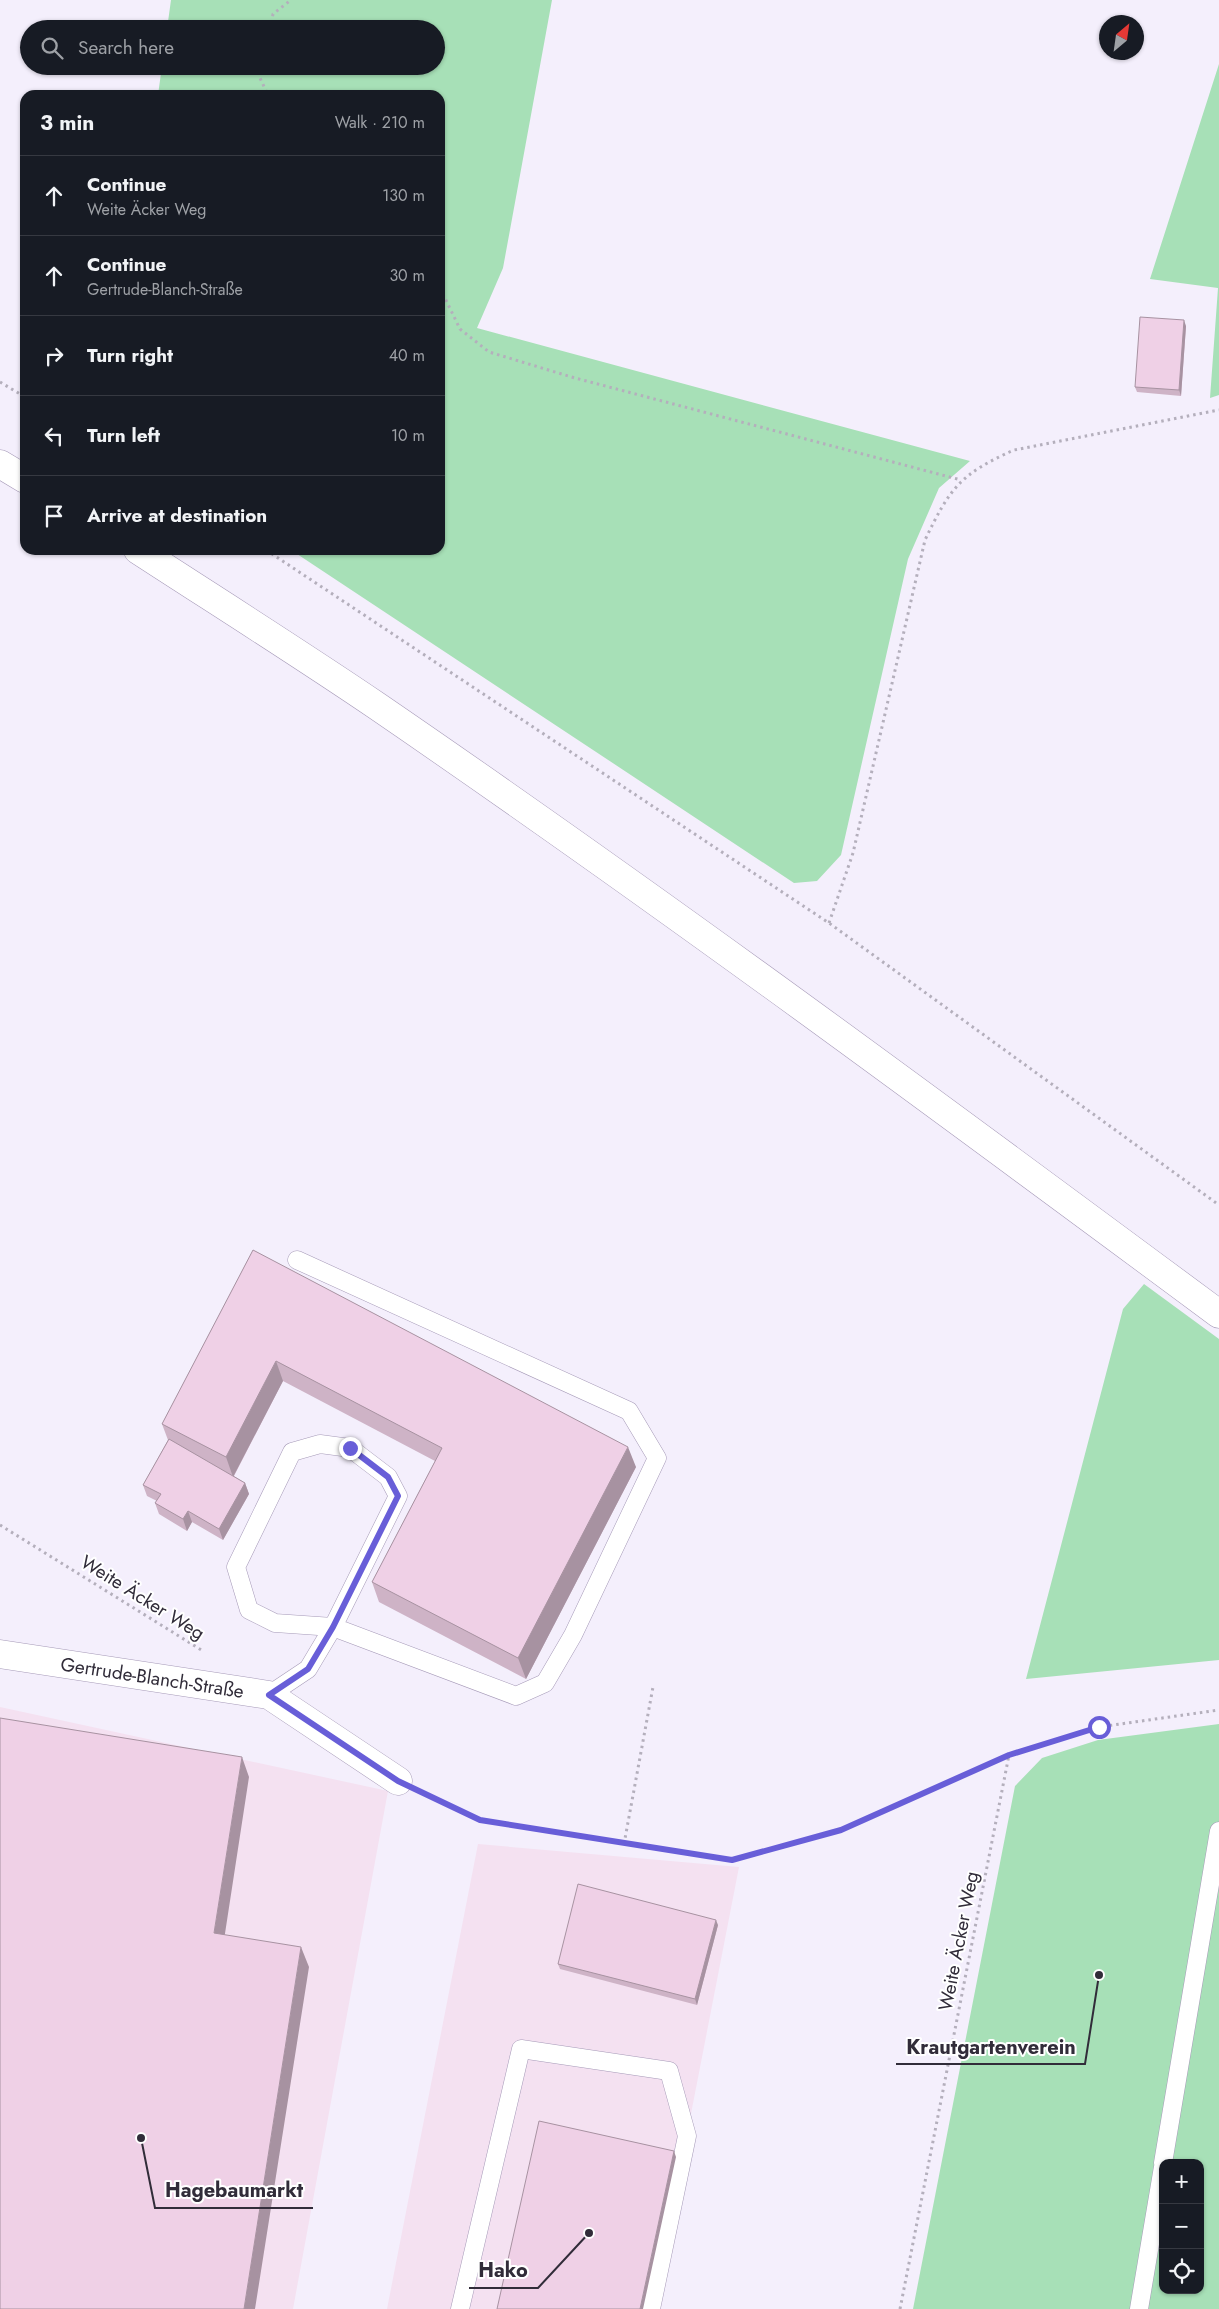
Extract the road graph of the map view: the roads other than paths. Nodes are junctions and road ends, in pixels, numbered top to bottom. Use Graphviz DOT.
graph roads {
  1 [pos="0,464"];
  2 [pos="20,476"];
  3 [pos="146,555"];
  4 [pos="296,1260"];
  5 [pos="1219,1314"];
  6 [pos="333,1627"];
  7 [pos="0,1654"];
  8 [pos="269,1695"];
  9 [pos="398,1781"];
  10 [pos="1219,1831"];
  11 [pos="1165,2159"];
  12 [pos="1159,2191"];
  13 [pos="460,2309"];
  14 [pos="651,2309"];
  15 [pos="1139,2309"];
  1 -- 2 [label="main road"];
  3 -- 5 [label="main road"];
  4 -- 6 [label="lane"];
  6 -- 6 [label="lane"];
  6 -- 8 [label="lane"];
  7 -- 8 [label="main road, Gertrude-Blanch-Straße"];
  8 -- 9 [label="main road, Gertrude-Blanch-Straße"];
  10 -- 11 [label="lane"];
  12 -- 15 [label="lane"];
  13 -- 14 [label="lane"];
}
